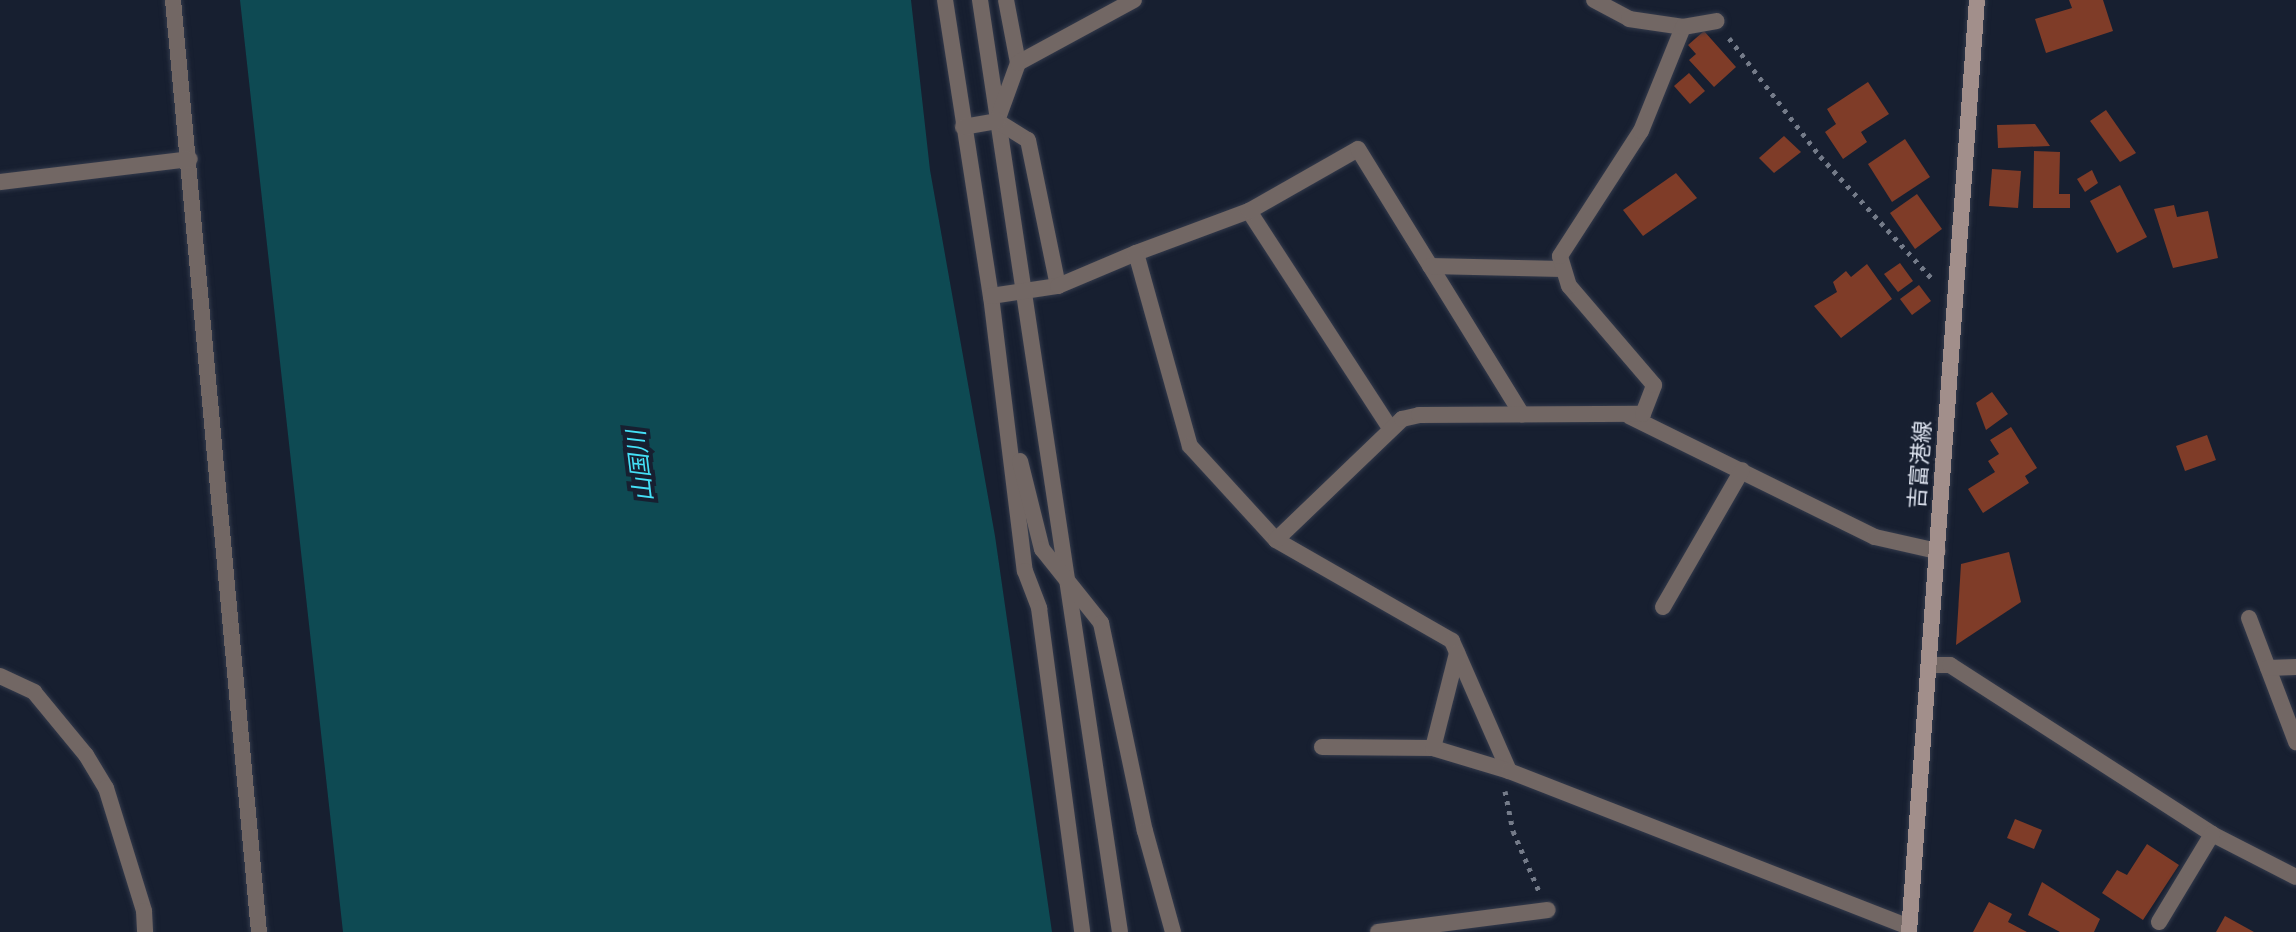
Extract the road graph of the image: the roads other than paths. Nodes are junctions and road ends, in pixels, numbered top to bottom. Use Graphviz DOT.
graph roads {
  1 [pos="173,0"];
  2 [pos="945,0"];
  3 [pos="980,0"];
  4 [pos="1006,0"];
  5 [pos="1134,0"];
  6 [pos="1594,0"];
  7 [pos="1977,0"];
  8 [pos="1716,21"];
  9 [pos="1683,27"];
  10 [pos="1018,63"];
  11 [pos="997,121"];
  12 [pos="963,127"];
  13 [pos="190,159"];
  14 [pos="0,182"];
  15 [pos="1249,211"];
  16 [pos="1136,253"];
  17 [pos="1430,266"];
  18 [pos="1562,269"];
  19 [pos="1058,286"];
  20 [pos="1023,292"];
  21 [pos="991,296"];
  22 [pos="1003,397"];
  23 [pos="1522,415"];
  24 [pos="1629,416"];
  25 [pos="1390,428"];
  26 [pos="1742,470"];
  27 [pos="1276,540"];
  28 [pos="1937,551"];
  29 [pos="1069,585"];
  30 [pos="1663,607"];
  31 [pos="2249,618"];
  32 [pos="1457,653"];
  33 [pos="1931,665"];
  34 [pos="2296,667"];
  35 [pos="2268,668"];
  36 [pos="0,676"];
  37 [pos="2296,742"];
  38 [pos="1322,747"];
  39 [pos="1433,748"];
  40 [pos="1509,771"];
  41 [pos="2212,834"];
  42 [pos="2296,877"];
  43 [pos="1548,910"];
  44 [pos="2159,922"];
  45 [pos="1118,929"];
  46 [pos="1909,929"];
  47 [pos="145,932"];
  48 [pos="259,932"];
  49 [pos="1082,932"];
  50 [pos="1173,932"];
  51 [pos="1378,932"];
  1 -- 13 [label="street"];
  2 -- 12 [label="street"];
  3 -- 11 [label="street"];
  4 -- 10 [label="street"];
  5 -- 10 [label="street"];
  6 -- 9 [label="street"];
  7 -- 28 [label="main road, 吉富港線"];
  8 -- 9 [label="street"];
  9 -- 18 [label="street"];
  10 -- 11 [label="street"];
  11 -- 12 [label="street"];
  11 -- 19 [label="street"];
  11 -- 20 [label="street"];
  12 -- 21 [label="street"];
  13 -- 14 [label="street"];
  13 -- 48 [label="street"];
  15 -- 16 [label="street"];
  15 -- 17 [label="street"];
  15 -- 25 [label="street"];
  16 -- 19 [label="street"];
  16 -- 27 [label="street"];
  17 -- 18 [label="street"];
  17 -- 23 [label="street"];
  18 -- 24 [label="street"];
  19 -- 20 [label="street"];
  20 -- 21 [label="street"];
  20 -- 29 [label="street"];
  21 -- 22 [label="street"];
  22 -- 29 [label="street"];
  22 -- 49 [label="street"];
  23 -- 24 [label="street"];
  23 -- 25 [label="street"];
  24 -- 26 [label="street"];
  25 -- 27 [label="street"];
  26 -- 28 [label="street"];
  26 -- 30 [label="street"];
  27 -- 32 [label="street"];
  28 -- 33 [label="main road, 吉富港線"];
  29 -- 45 [label="street"];
  29 -- 50 [label="street"];
  31 -- 35 [label="street"];
  32 -- 39 [label="street"];
  32 -- 40 [label="street"];
  33 -- 41 [label="street"];
  33 -- 46 [label="main road, 吉富港線"];
  34 -- 35 [label="street"];
  35 -- 37 [label="street"];
  36 -- 47 [label="street"];
  38 -- 39 [label="street"];
  39 -- 40 [label="street"];
  40 -- 46 [label="street"];
  41 -- 42 [label="street"];
  41 -- 44 [label="street"];
  43 -- 51 [label="street"];
}
